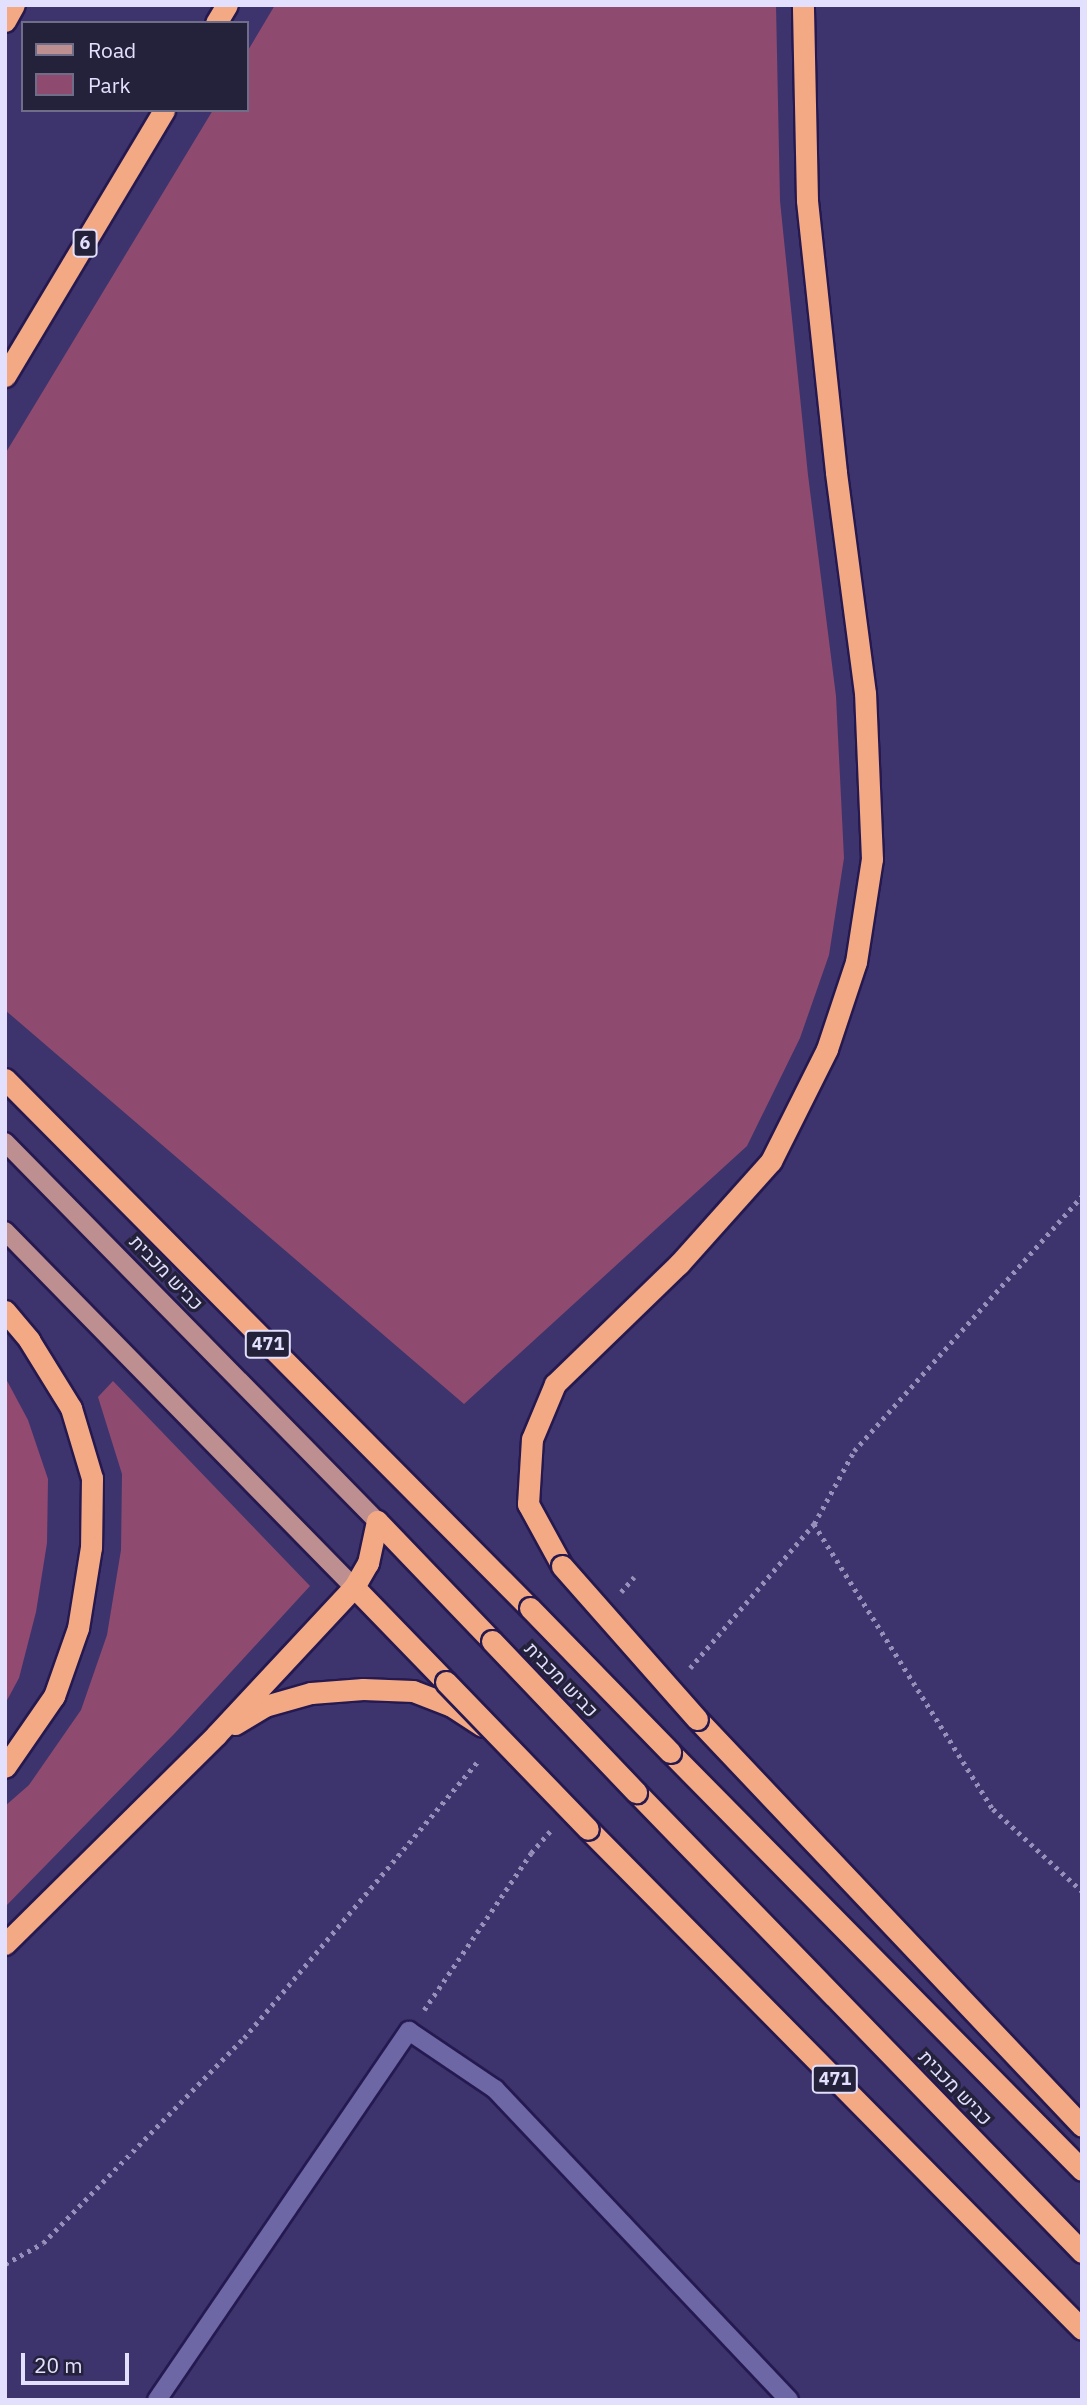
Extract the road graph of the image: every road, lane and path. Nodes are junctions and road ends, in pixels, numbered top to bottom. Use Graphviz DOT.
graph roads {
  1 [pos="15,5"];
  2 [pos="227,5"];
  3 [pos="803,5"];
  4 [pos="5,21"];
  5 [pos="217,21"];
  6 [pos="163,112"];
  7 [pos="5,376"];
  8 [pos="5,1079"];
  9 [pos="5,1142"];
  10 [pos="1082,1196"];
  11 [pos="5,1230"];
  12 [pos="5,1311"];
  13 [pos="377,1521"];
  14 [pos="634,1577"];
  15 [pos="354,1587"];
  16 [pos="617,1598"];
  17 [pos="216,1735"];
  18 [pos="497,1735"];
  19 [pos="484,1755"];
  20 [pos="5,1767"];
  21 [pos="1082,1891"];
  22 [pos="5,1944"];
  23 [pos="1082,2126"];
  24 [pos="1082,2170"];
  25 [pos="1082,2252"];
  26 [pos="5,2264"];
  27 [pos="1082,2329"];
  28 [pos="157,2400"];
  29 [pos="789,2400"];
  1 -- 4 [label="highway"];
  2 -- 5 [label="highway"];
  3 -- 23 [label="highway, bridge"];
  6 -- 7 [label="highway, 6"];
  8 -- 24 [label="highway, 471, bridge"];
  9 -- 13 [label="main road, כביש מכבית / 471"];
  10 -- 21 [label="path"];
  11 -- 15 [label="main road, 471"];
  12 -- 20 [label="highway"];
  13 -- 15 [label="highway"];
  13 -- 25 [label="highway, כביש מכבית / 471, bridge"];
  14 -- 16 [label="path"];
  15 -- 17 [label="highway"];
  15 -- 18 [label="highway, 471, bridge"];
  17 -- 18 [label="highway, bridge"];
  17 -- 22 [label="highway"];
  18 -- 27 [label="highway, 471, bridge"];
  19 -- 26 [label="path"];
  28 -- 29 [label="street"];
}
